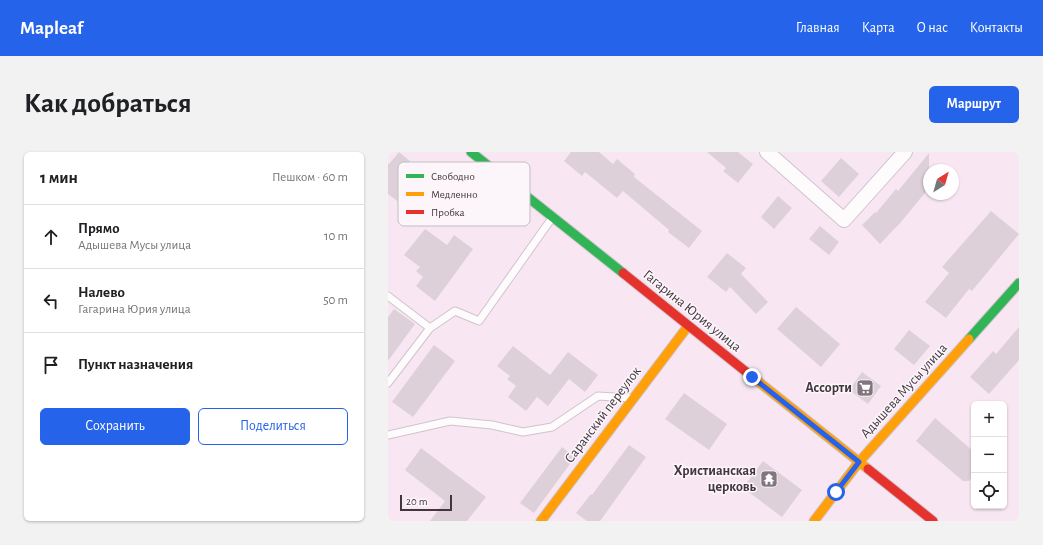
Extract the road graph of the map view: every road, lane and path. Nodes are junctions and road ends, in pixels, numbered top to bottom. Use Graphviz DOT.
graph roads {
  1 [pos="471,152"];
  2 [pos="767,152"];
  3 [pos="906,152"];
  4 [pos="483,162"];
  5 [pos="530,200"];
  6 [pos="552,218"];
  7 [pos="1019,283"];
  8 [pos="388,296"];
  9 [pos="688,326"];
  10 [pos="430,328"];
  11 [pos="388,383"];
  12 [pos="633,398"];
  13 [pos="388,435"];
  14 [pos="859,462"];
  15 [pos="541,521"];
  16 [pos="814,521"];
  17 [pos="933,521"];
  1 -- 4 [label="main road, Гагарина Юрия улица"];
  2 -- 3 [label="street"];
  5 -- 6 [label="main road, Гагарина Юрия улица"];
  6 -- 9 [label="main road, Гагарина Юрия улица"];
  6 -- 10 [label="lane"];
  7 -- 14 [label="main road, Адышева Мусы улица"];
  8 -- 10 [label="lane"];
  9 -- 12 [label="main road, Саранский переулок"];
  9 -- 14 [label="main road, Гагарина Юрия улица"];
  10 -- 11 [label="lane"];
  12 -- 13 [label="lane"];
  12 -- 15 [label="main road, Саранский переулок"];
  14 -- 16 [label="main road, Адышева Мусы улица"];
  14 -- 17 [label="main road, Гагарина Юрия улица"];
}
